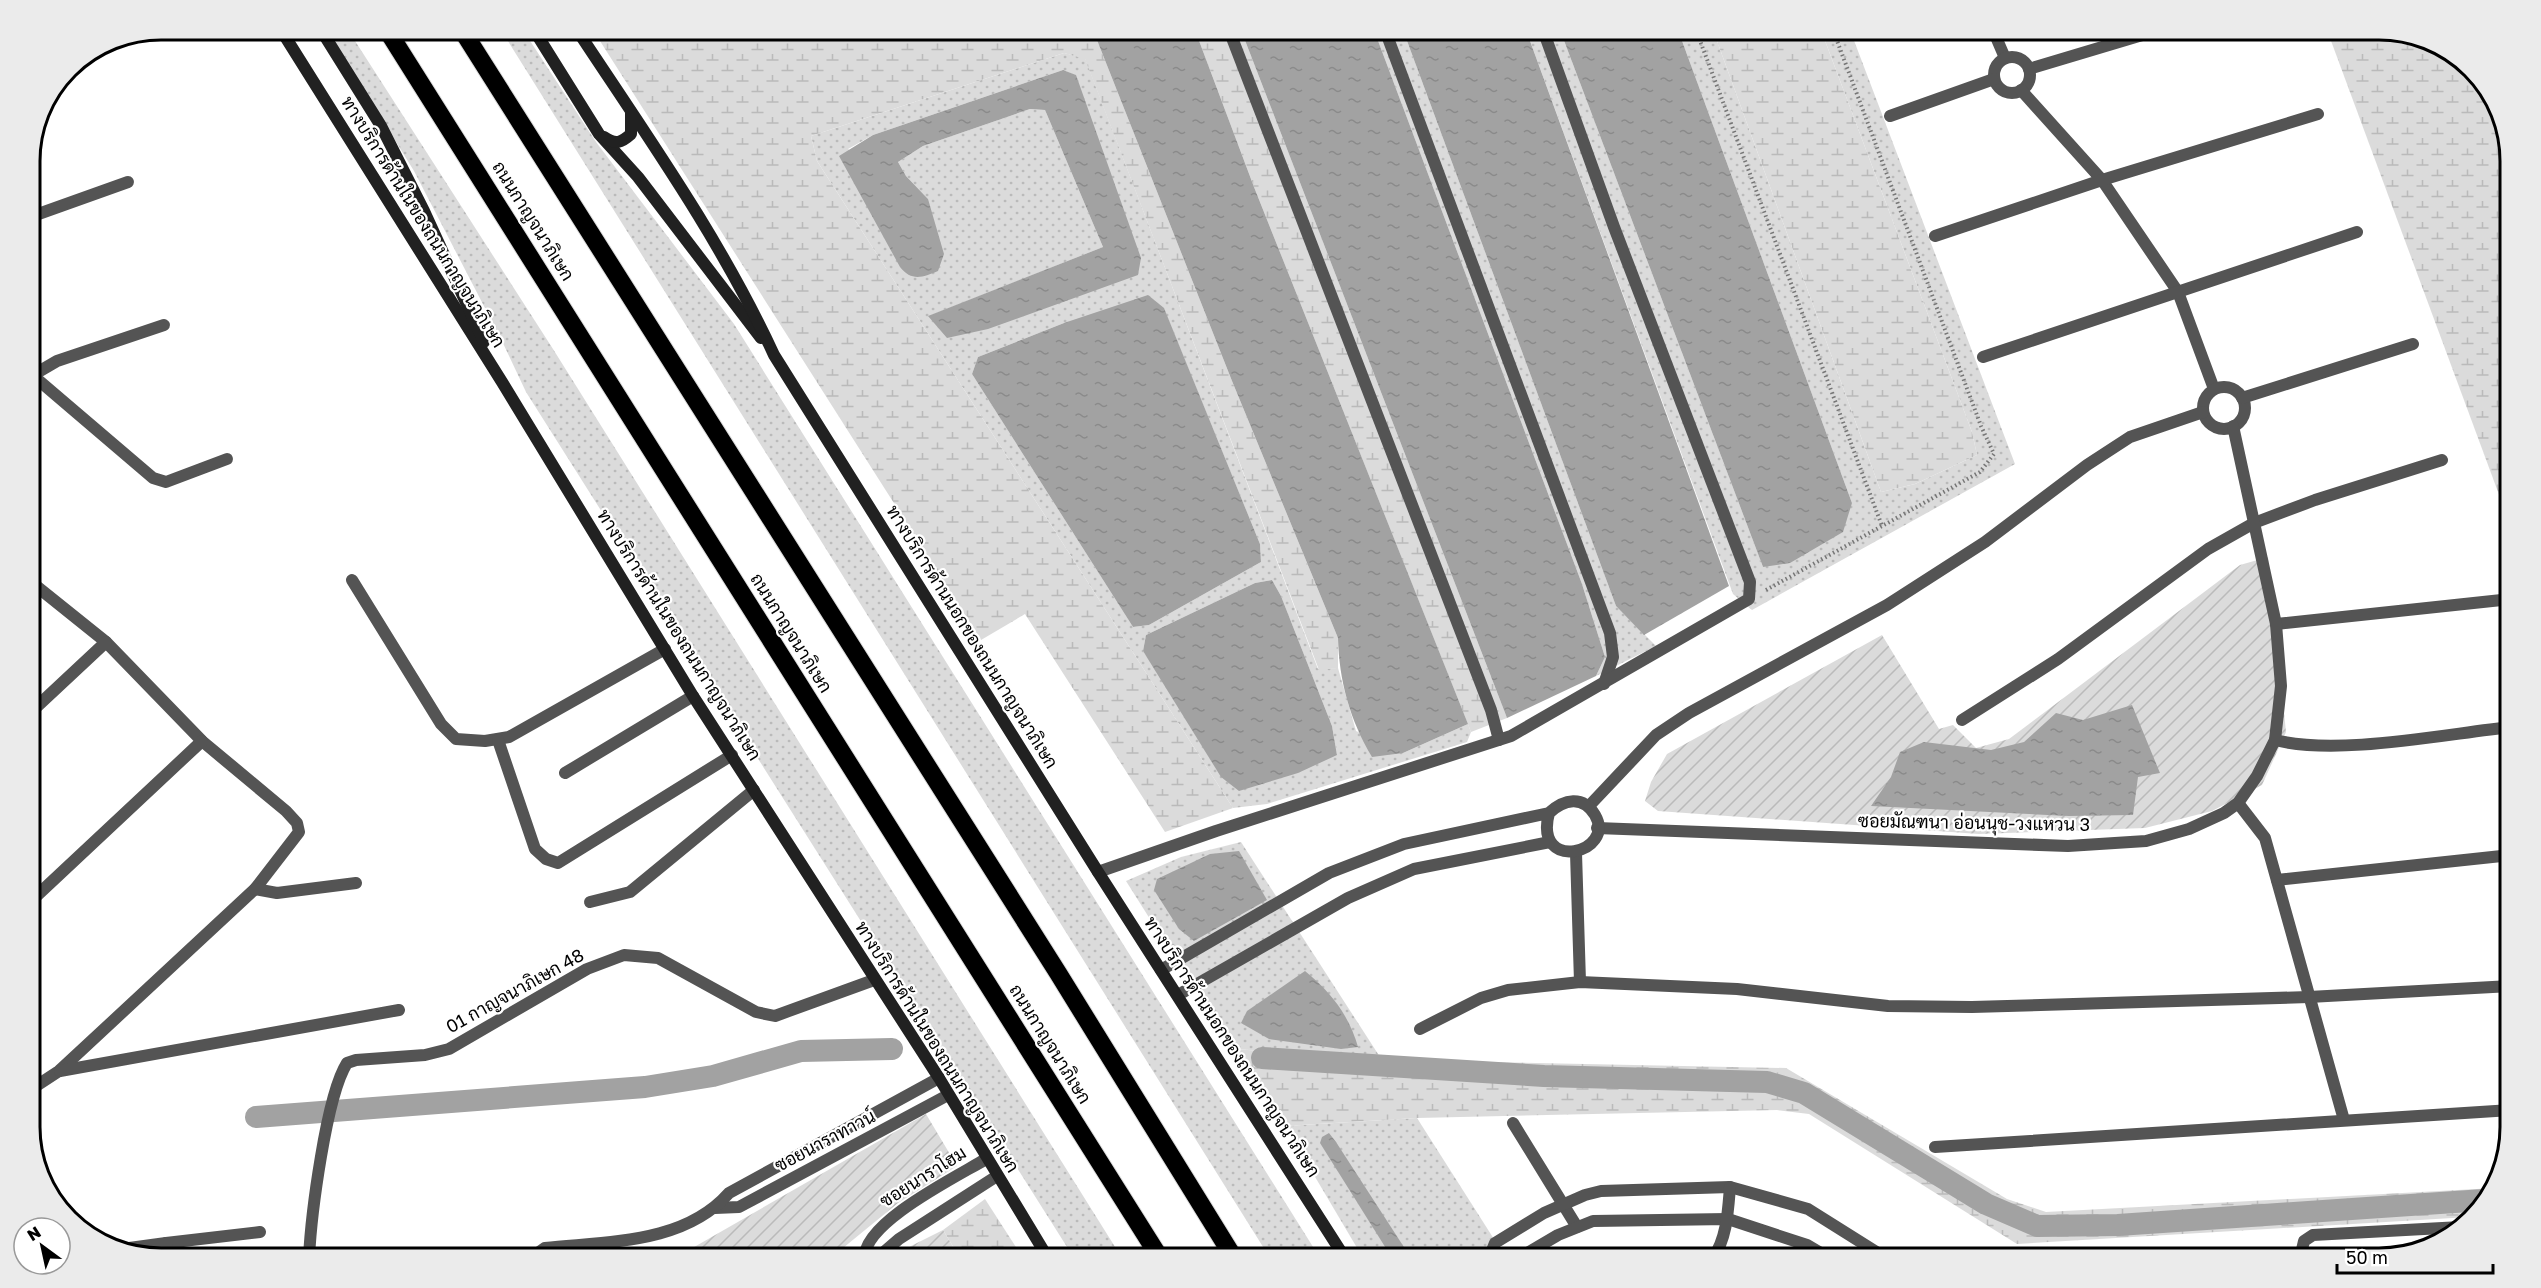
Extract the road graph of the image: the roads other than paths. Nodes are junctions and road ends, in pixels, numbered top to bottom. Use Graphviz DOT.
graph roads {
  1 [pos="1389,40"];
  2 [pos="1547,40"];
  3 [pos="1998,40"];
  4 [pos="2125,40"];
  5 [pos="288,41"];
  6 [pos="328,41"];
  7 [pos="394,41"];
  8 [pos="469,41"];
  9 [pos="541,41"];
  10 [pos="584,41"];
  11 [pos="1233,41"];
  12 [pos="2005,58"];
  13 [pos="2029,69"];
  14 [pos="1994,79"];
  15 [pos="2021,90"];
  16 [pos="631,111"];
  17 [pos="2318,114"];
  18 [pos="1890,116"];
  19 [pos="599,134"];
  20 [pos="2103,180"];
  21 [pos="128,182"];
  22 [pos="41,214"];
  23 [pos="2357,232"];
  24 [pos="1935,236"];
  25 [pos="2178,292"];
  26 [pos="164,325"];
  27 [pos="2413,344"];
  28 [pos="774,355"];
  29 [pos="1983,357"];
  30 [pos="41,369"];
  31 [pos="41,382"];
  32 [pos="502,382"];
  33 [pos="2214,389"];
  34 [pos="2242,398"];
  35 [pos="2203,411"];
  36 [pos="2233,426"];
  37 [pos="227,459"];
  38 [pos="2442,460"];
  39 [pos="2254,523"];
  40 [pos="352,580"];
  41 [pos="41,590"];
  42 [pos="2500,600"];
  43 [pos="2276,624"];
  44 [pos="106,642"];
  45 [pos="665,649"];
  46 [pos="1604,684"];
  47 [pos="693,696"];
  48 [pos="41,703"];
  49 [pos="1962,720"];
  50 [pos="2500,728"];
  51 [pos="498,740"];
  52 [pos="1499,740"];
  53 [pos="202,741"];
  54 [pos="2275,741"];
  55 [pos="732,755"];
  56 [pos="565,773"];
  57 [pos="754,790"];
  58 [pos="2238,803"];
  59 [pos="1589,806"];
  60 [pos="1549,813"];
  61 [pos="1597,828"];
  62 [pos="1550,842"];
  63 [pos="1576,853"];
  64 [pos="2500,856"];
  65 [pos="1098,872"];
  66 [pos="2277,880"];
  67 [pos="356,883"];
  68 [pos="255,889"];
  69 [pos="41,892"];
  70 [pos="590,902"];
  71 [pos="1161,970"];
  72 [pos="874,980"];
  73 [pos="1580,982"];
  74 [pos="2500,987"];
  75 [pos="1178,995"];
  76 [pos="2309,997"];
  77 [pos="399,1010"];
  78 [pos="1420,1029"];
  79 [pos="59,1071"];
  80 [pos="939,1078"];
  81 [pos="41,1083"];
  82 [pos="948,1095"];
  83 [pos="2500,1111"];
  84 [pos="2344,1120"];
  85 [pos="1513,1123"];
  86 [pos="1935,1147"];
  87 [pos="986,1159"];
  88 [pos="997,1176"];
  89 [pos="1730,1187"];
  90 [pos="1564,1203"];
  91 [pos="715,1208"];
  92 [pos="1728,1219"];
  93 [pos="1577,1227"];
  94 [pos="2446,1228"];
  95 [pos="260,1232"];
  96 [pos="166,1243"];
  97 [pos="145,1246"];
  98 [pos="167,1248"];
  99 [pos="310,1248"];
  100 [pos="545,1248"];
  101 [pos="868,1248"];
  102 [pos="889,1248"];
  103 [pos="1042,1248"];
  104 [pos="1154,1248"];
  105 [pos="1228,1248"];
  106 [pos="1339,1248"];
  107 [pos="1493,1248"];
  108 [pos="1538,1248"];
  109 [pos="1719,1248"];
  110 [pos="1812,1248"];
  111 [pos="1870,1248"];
  112 [pos="2302,1248"];
  1 -- 46 [label="street"];
  2 -- 46 [label="street"];
  3 -- 12 [label="street"];
  4 -- 13 [label="street"];
  5 -- 32 [label="main road, ทางบริการด้านในของถนนกาญจนาภิเษก"];
  6 -- 32 [label="main road"];
  7 -- 104 [label="highway, ถนนกาญจนาภิเษก"];
  8 -- 105 [label="highway"];
  9 -- 19 [label="main road"];
  10 -- 16 [label="main road, ทางบริการด้านนอกของถนนกาญจนาภิเษก"];
  11 -- 52 [label="street"];
  12 -- 13 [label="street"];
  12 -- 14 [label="street"];
  13 -- 15 [label="street"];
  14 -- 15 [label="street"];
  14 -- 18 [label="street"];
  15 -- 20 [label="street"];
  16 -- 19 [label="main road"];
  16 -- 28 [label="main road, ทางบริการด้านนอกของถนนกาญจนาภิเษก"];
  17 -- 20 [label="street"];
  19 -- 28 [label="main road"];
  20 -- 24 [label="street"];
  20 -- 25 [label="street"];
  21 -- 22 [label="street"];
  23 -- 25 [label="street"];
  25 -- 29 [label="street"];
  25 -- 33 [label="street"];
  26 -- 30 [label="street"];
  27 -- 34 [label="street"];
  28 -- 65 [label="main road, ทางบริการด้านนอกของถนนกาญจนาภิเษก"];
  31 -- 37 [label="street"];
  32 -- 45 [label="main road, ทางบริการด้านในของถนนกาญจนาภิเษก"];
  33 -- 34 [label="street"];
  33 -- 35 [label="street"];
  34 -- 36 [label="street"];
  35 -- 36 [label="street"];
  35 -- 59 [label="street"];
  36 -- 39 [label="street, ซอยมัณฑนา อ่อนนุช-วงแหวน 3"];
  38 -- 39 [label="street"];
  39 -- 43 [label="street, ซอยมัณฑนา อ่อนนุช-วงแหวน 3"];
  39 -- 49 [label="street"];
  40 -- 51 [label="street"];
  41 -- 44 [label="street"];
  42 -- 43 [label="street"];
  43 -- 54 [label="street, ซอยมัณฑนา อ่อนนุช-วงแหวน 3"];
  44 -- 48 [label="street"];
  44 -- 53 [label="street"];
  45 -- 47 [label="main road, ทางบริการด้านในของถนนกาญจนาภิเษก"];
  45 -- 51 [label="street"];
  46 -- 52 [label="street"];
  47 -- 55 [label="main road, ทางบริการด้านในของถนนกาญจนาภิเษก"];
  47 -- 56 [label="street"];
  50 -- 54 [label="street"];
  51 -- 55 [label="street"];
  52 -- 65 [label="street"];
  53 -- 68 [label="street"];
  53 -- 69 [label="street"];
  54 -- 58 [label="street, ซอยมัณฑนา อ่อนนุช-วงแหวน 3"];
  55 -- 57 [label="main road, ทางบริการด้านในของถนนกาญจนาภิเษก"];
  57 -- 70 [label="street"];
  57 -- 72 [label="main road, ทางบริการด้านในของถนนกาญจนาภิเษก"];
  58 -- 61 [label="street, ซอยมัณฑนา อ่อนนุช-วงแหวน 3"];
  58 -- 66 [label="street"];
  59 -- 60 [label="street"];
  59 -- 61 [label="street"];
  60 -- 62 [label="street"];
  60 -- 71 [label="street"];
  61 -- 63 [label="street"];
  62 -- 63 [label="street"];
  62 -- 75 [label="street"];
  63 -- 73 [label="street"];
  64 -- 66 [label="street"];
  65 -- 71 [label="main road, ทางบริการด้านนอกของถนนกาญจนาภิเษก"];
  66 -- 76 [label="street"];
  67 -- 68 [label="street"];
  68 -- 79 [label="street"];
  71 -- 75 [label="main road, ทางบริการด้านนอกของถนนกาญจนาภิเษก"];
  72 -- 80 [label="main road, ทางบริการด้านในของถนนกาญจนาภิเษก"];
  72 -- 99 [label="street, 01 กาญจนาภิเษก 48"];
  73 -- 76 [label="street"];
  73 -- 78 [label="street"];
  74 -- 76 [label="street"];
  75 -- 106 [label="main road, ทางบริการด้านนอกของถนนกาญจนาภิเษก"];
  76 -- 84 [label="street"];
  77 -- 79 [label="street"];
  79 -- 81 [label="street"];
  80 -- 82 [label="main road, ทางบริการด้านในของถนนกาญจนาภิเษก"];
  80 -- 91 [label="street, ซอยนาราทาวน์"];
  82 -- 87 [label="main road, ทางบริการด้านในของถนนกาญจนาภิเษก"];
  82 -- 91 [label="street, ซอยนาราทาวน์"];
  83 -- 84 [label="street"];
  84 -- 86 [label="street"];
  85 -- 90 [label="street"];
  87 -- 88 [label="main road, ทางบริการด้านในของถนนกาญจนาภิเษก"];
  87 -- 101 [label="street, ซอยนาราโฮม"];
  88 -- 102 [label="street"];
  88 -- 103 [label="main road, ทางบริการด้านในของถนนกาญจนาภิเษก"];
  89 -- 90 [label="street"];
  89 -- 92 [label="street"];
  89 -- 111 [label="street"];
  90 -- 93 [label="street"];
  90 -- 107 [label="street"];
  91 -- 100 [label="street, ซอยนาราทาวน์"];
  92 -- 93 [label="street"];
  92 -- 109 [label="street"];
  92 -- 110 [label="street"];
  93 -- 108 [label="street"];
  94 -- 112 [label="street"];
  95 -- 96 [label="street"];
  96 -- 97 [label="street"];
  96 -- 98 [label="street"];
}
